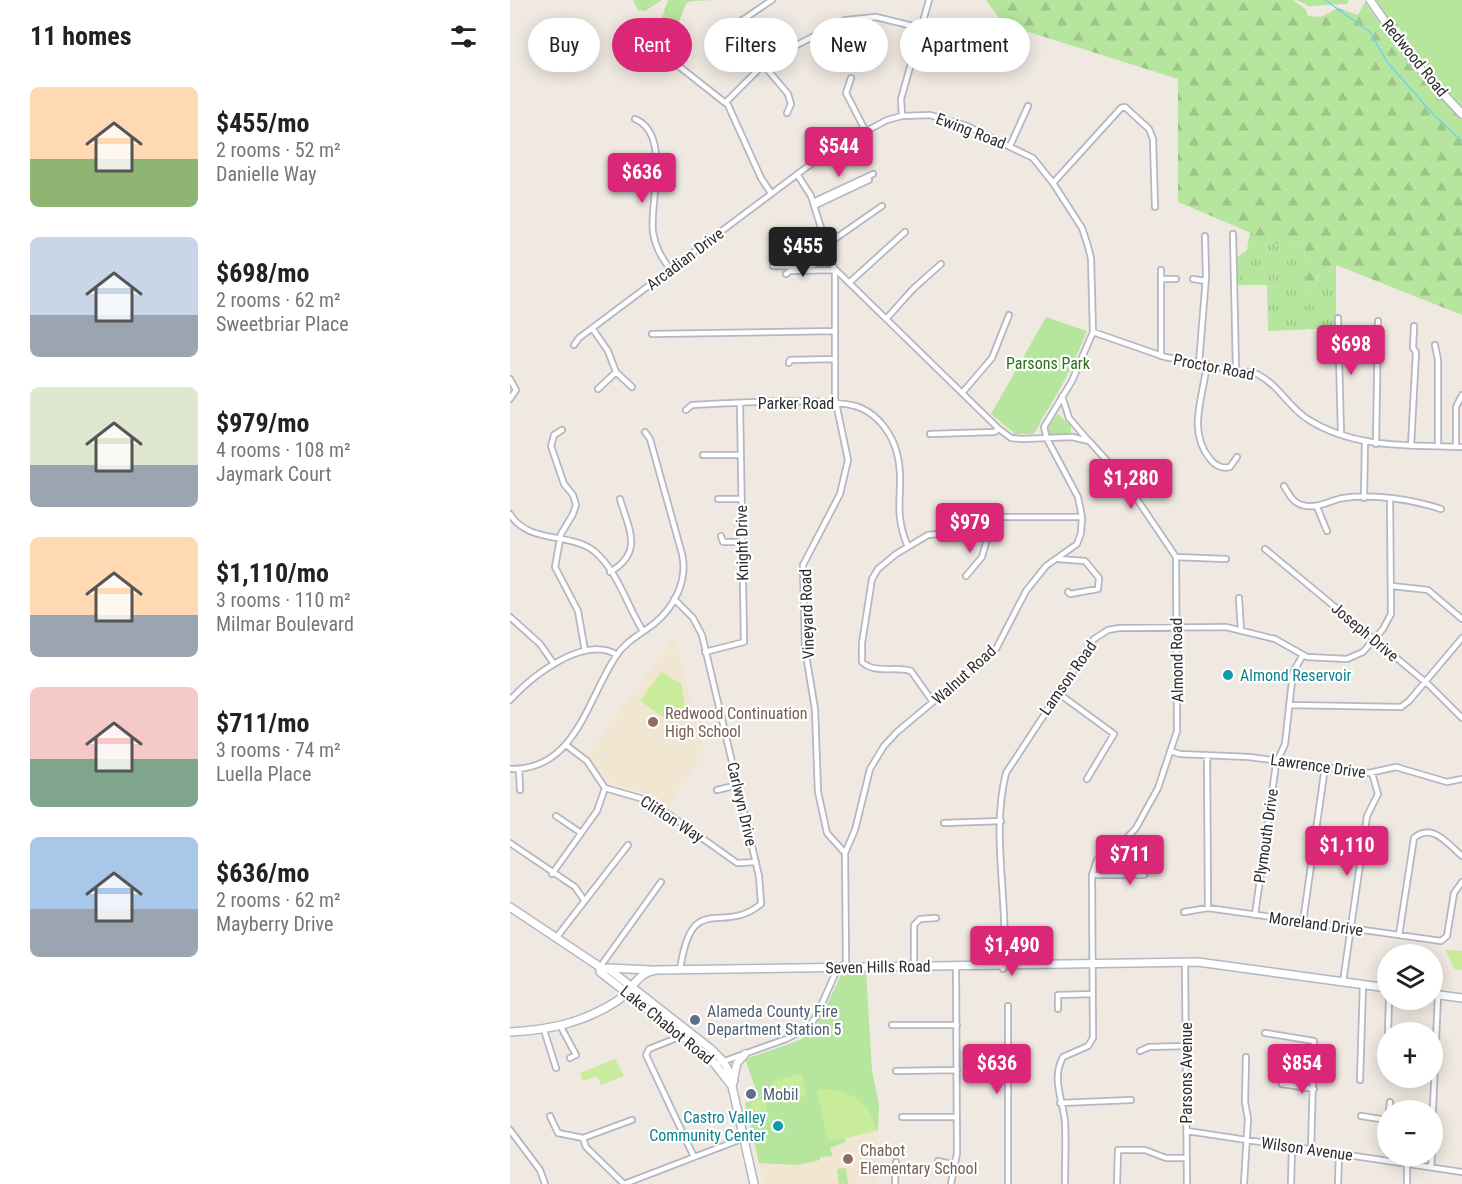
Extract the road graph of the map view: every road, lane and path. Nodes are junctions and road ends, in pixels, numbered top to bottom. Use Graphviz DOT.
graph roads {
  1 [pos="772,0"];
  2 [pos="928,0"];
  3 [pos="1370,0"];
  4 [pos="745,18"];
  5 [pos="924,18"];
  6 [pos="900,23"];
  7 [pos="798,45"];
  8 [pos="686,72"];
  9 [pos="755,72"];
  10 [pos="769,72"];
  11 [pos="909,72"];
  12 [pos="851,78"];
  13 [pos="726,102"];
  14 [pos="1028,106"];
  15 [pos="788,113"];
  16 [pos="1462,114"];
  17 [pos="902,116"];
  18 [pos="635,119"];
  19 [pos="865,130"];
  20 [pos="1010,146"];
  21 [pos="797,174"];
  22 [pos="873,174"];
  23 [pos="869,180"];
  24 [pos="1053,183"];
  25 [pos="771,193"];
  26 [pos="814,204"];
  27 [pos="882,206"];
  28 [pos="1155,207"];
  29 [pos="905,232"];
  30 [pos="1233,234"];
  31 [pos="1205,236"];
  32 [pos="826,245"];
  33 [pos="831,260"];
  34 [pos="941,264"];
  35 [pos="773,266"];
  36 [pos="670,269"];
  37 [pos="835,269"];
  38 [pos="1161,270"];
  39 [pos="786,274"];
  40 [pos="1161,279"];
  41 [pos="1176,279"];
  42 [pos="1193,279"];
  43 [pos="1205,281"];
  44 [pos="850,282"];
  45 [pos="1009,315"];
  46 [pos="887,318"];
  47 [pos="1338,318"];
  48 [pos="1378,321"];
  49 [pos="1414,326"];
  50 [pos="592,328"];
  51 [pos="835,330"];
  52 [pos="1093,332"];
  53 [pos="652,334"];
  54 [pos="574,345"];
  55 [pos="1435,345"];
  56 [pos="1161,356"];
  57 [pos="835,359"];
  58 [pos="789,363"];
  59 [pos="1199,363"];
  60 [pos="1207,364"];
  61 [pos="1236,369"];
  62 [pos="616,372"];
  63 [pos="510,380"];
  64 [pos="632,387"];
  65 [pos="598,389"];
  66 [pos="962,393"];
  67 [pos="1462,395"];
  68 [pos="1062,396"];
  69 [pos="510,399"];
  70 [pos="836,402"];
  71 [pos="740,404"];
  72 [pos="686,410"];
  73 [pos="999,429"];
  74 [pos="562,430"];
  75 [pos="645,432"];
  76 [pos="930,434"];
  77 [pos="1341,434"];
  78 [pos="1047,439"];
  79 [pos="1089,441"];
  80 [pos="1365,441"];
  81 [pos="1376,444"];
  82 [pos="1412,446"];
  83 [pos="1438,446"];
  84 [pos="1459,447"];
  85 [pos="703,455"];
  86 [pos="741,455"];
  87 [pos="1237,457"];
  88 [pos="1284,486"];
  89 [pos="1364,498"];
  90 [pos="620,499"];
  91 [pos="718,499"];
  92 [pos="741,499"];
  93 [pos="1390,499"];
  94 [pos="1317,507"];
  95 [pos="1442,508"];
  96 [pos="510,514"];
  97 [pos="1082,517"];
  98 [pos="983,530"];
  99 [pos="1327,531"];
  100 [pos="720,536"];
  101 [pos="559,539"];
  102 [pos="742,542"];
  103 [pos="908,547"];
  104 [pos="1265,549"];
  105 [pos="1176,557"];
  106 [pos="1226,558"];
  107 [pos="1058,559"];
  108 [pos="610,572"];
  109 [pos="966,576"];
  110 [pos="1392,586"];
  111 [pos="1068,592"];
  112 [pos="1239,598"];
  113 [pos="674,599"];
  114 [pos="510,617"];
  115 [pos="1462,619"];
  116 [pos="1177,628"];
  117 [pos="643,631"];
  118 [pos="1241,631"];
  119 [pos="1462,638"];
  120 [pos="1374,639"];
  121 [pos="585,651"];
  122 [pos="705,652"];
  123 [pos="617,655"];
  124 [pos="1303,655"];
  125 [pos="554,664"];
  126 [pos="1425,682"];
  127 [pos="1058,693"];
  128 [pos="510,700"];
  129 [pos="933,702"];
  130 [pos="1290,705"];
  131 [pos="1462,718"];
  132 [pos="566,745"];
  133 [pos="1170,751"];
  134 [pos="1207,755"];
  135 [pos="1279,761"];
  136 [pos="1325,767"];
  137 [pos="510,770"];
  138 [pos="519,770"];
  139 [pos="1372,773"];
  140 [pos="1087,779"];
  141 [pos="1462,779"];
  142 [pos="738,785"];
  143 [pos="605,788"];
  144 [pos="520,790"];
  145 [pos="717,790"];
  146 [pos="556,816"];
  147 [pos="1001,822"];
  148 [pos="944,823"];
  149 [pos="581,833"];
  150 [pos="510,843"];
  151 [pos="628,845"];
  152 [pos="845,853"];
  153 [pos="1462,855"];
  154 [pos="756,862"];
  155 [pos="1143,868"];
  156 [pos="552,874"];
  157 [pos="1092,875"];
  158 [pos="661,882"];
  159 [pos="1462,882"];
  160 [pos="584,900"];
  161 [pos="510,907"];
  162 [pos="1208,908"];
  163 [pos="1184,912"];
  164 [pos="1254,915"];
  165 [pos="936,918"];
  166 [pos="1303,922"];
  167 [pos="1351,928"];
  168 [pos="1400,935"];
  169 [pos="556,938"];
  170 [pos="1185,962"];
  171 [pos="1092,963"];
  172 [pos="914,966"];
  173 [pos="956,966"];
  174 [pos="602,967"];
  175 [pos="842,967"];
  176 [pos="1003,967"];
  177 [pos="656,970"];
  178 [pos="681,970"];
  179 [pos="1343,982"];
  180 [pos="1363,984"];
  181 [pos="1377,986"];
  182 [pos="629,989"];
  183 [pos="1093,994"];
  184 [pos="1443,995"];
  185 [pos="1462,998"];
  186 [pos="1008,1006"];
  187 [pos="1058,1009"];
  188 [pos="1435,1010"];
  189 [pos="892,1025"];
  190 [pos="957,1025"];
  191 [pos="561,1027"];
  192 [pos="544,1030"];
  193 [pos="683,1031"];
  194 [pos="510,1032"];
  195 [pos="1265,1033"];
  196 [pos="1186,1046"];
  197 [pos="1140,1051"];
  198 [pos="745,1054"];
  199 [pos="1246,1057"];
  200 [pos="570,1058"];
  201 [pos="720,1062"];
  202 [pos="556,1068"];
  203 [pos="957,1070"];
  204 [pos="896,1071"];
  205 [pos="1360,1080"];
  206 [pos="733,1083"];
  207 [pos="1282,1084"];
  208 [pos="1314,1089"];
  209 [pos="1131,1100"];
  210 [pos="1433,1100"];
  211 [pos="1060,1103"];
  212 [pos="550,1116"];
  213 [pos="957,1116"];
  214 [pos="1361,1116"];
  215 [pos="902,1117"];
  216 [pos="1377,1118"];
  217 [pos="632,1120"];
  218 [pos="510,1130"];
  219 [pos="1187,1131"];
  220 [pos="583,1138"];
  221 [pos="744,1138"];
  222 [pos="1246,1140"];
  223 [pos="1292,1147"];
  224 [pos="1311,1150"];
  225 [pos="1339,1154"];
  226 [pos="694,1157"];
  227 [pos="1377,1157"];
  228 [pos="1187,1158"];
  229 [pos="938,1161"];
  230 [pos="896,1162"];
  231 [pos="955,1165"];
  232 [pos="1407,1166"];
  233 [pos="1423,1166"];
  234 [pos="1431,1167"];
  235 [pos="1462,1172"];
  236 [pos="545,1184"];
  237 [pos="624,1184"];
  238 [pos="754,1184"];
  239 [pos="895,1184"];
  240 [pos="951,1184"];
  241 [pos="1008,1184"];
  242 [pos="1065,1184"];
  243 [pos="1117,1184"];
  244 [pos="1187,1184"];
  245 [pos="1244,1184"];
  246 [pos="1291,1184"];
  247 [pos="1338,1184"];
  248 [pos="1407,1184"];
  1 -- 4 [label="street"];
  2 -- 5 [label="street"];
  3 -- 16 [label="street, Redwood Road"];
  6 -- 7 [label="street"];
  8 -- 13 [label="street"];
  9 -- 13 [label="street"];
  10 -- 15 [label="street"];
  11 -- 17 [label="street"];
  12 -- 19 [label="street"];
  13 -- 25 [label="street"];
  14 -- 20 [label="street"];
  17 -- 19 [label="street, Ewing Road"];
  17 -- 20 [label="street, Ewing Road"];
  18 -- 36 [label="street"];
  19 -- 21 [label="street, Ewing Road"];
  20 -- 24 [label="street, Ewing Road"];
  21 -- 25 [label="street, Arcadian Drive"];
  21 -- 26 [label="street"];
  22 -- 26 [label="street"];
  23 -- 26 [label="street"];
  24 -- 28 [label="street"];
  24 -- 52 [label="street, Ewing Road"];
  25 -- 36 [label="street, Arcadian Drive"];
  26 -- 32 [label="street"];
  27 -- 32 [label="street"];
  29 -- 44 [label="street"];
  30 -- 61 [label="street"];
  31 -- 43 [label="street"];
  32 -- 33 [label="street"];
  33 -- 35 [label="street"];
  33 -- 37 [label="street"];
  34 -- 46 [label="street"];
  36 -- 50 [label="street, Arcadian Drive"];
  37 -- 39 [label="street"];
  37 -- 44 [label="street"];
  37 -- 51 [label="street, Vineyard Road"];
  38 -- 40 [label="street"];
  40 -- 41 [label="street"];
  40 -- 56 [label="street"];
  42 -- 43 [label="street"];
  43 -- 59 [label="street"];
  44 -- 46 [label="street"];
  45 -- 66 [label="street"];
  46 -- 66 [label="street"];
  47 -- 77 [label="street"];
  48 -- 81 [label="street"];
  49 -- 82 [label="street"];
  50 -- 54 [label="street, Arcadian Drive"];
  50 -- 62 [label="street"];
  51 -- 53 [label="street"];
  51 -- 57 [label="street, Vineyard Road"];
  52 -- 56 [label="street, Proctor Road"];
  52 -- 68 [label="street"];
  55 -- 83 [label="street"];
  56 -- 59 [label="street, Proctor Road"];
  57 -- 58 [label="street"];
  57 -- 70 [label="street, Vineyard Road"];
  59 -- 60 [label="street, Proctor Road"];
  60 -- 61 [label="street, Proctor Road"];
  60 -- 87 [label="street"];
  61 -- 77 [label="street, Proctor Road"];
  62 -- 64 [label="street"];
  62 -- 65 [label="street"];
  63 -- 69 [label="street"];
  66 -- 73 [label="street"];
  67 -- 84 [label="street"];
  68 -- 78 [label="street"];
  68 -- 79 [label="street"];
  70 -- 71 [label="street, Parker Road"];
  70 -- 103 [label="street, Parker Road"];
  70 -- 152 [label="street, Vineyard Road"];
  71 -- 72 [label="street, Parker Road"];
  71 -- 86 [label="street, Knight Drive"];
  73 -- 76 [label="street"];
  73 -- 78 [label="street"];
  74 -- 101 [label="street"];
  75 -- 113 [label="street"];
  77 -- 80 [label="street, Proctor Road"];
  78 -- 79 [label="street"];
  78 -- 97 [label="street"];
  79 -- 105 [label="street"];
  80 -- 81 [label="street, Proctor Road"];
  80 -- 89 [label="street"];
  81 -- 82 [label="street, Proctor Road"];
  82 -- 83 [label="street, Proctor Road"];
  83 -- 84 [label="street, Proctor Road"];
  85 -- 86 [label="street"];
  86 -- 92 [label="street, Knight Drive"];
  88 -- 94 [label="street"];
  89 -- 93 [label="street"];
  89 -- 94 [label="street"];
  90 -- 108 [label="street"];
  91 -- 92 [label="street"];
  92 -- 102 [label="street, Knight Drive"];
  93 -- 95 [label="street"];
  93 -- 110 [label="street, Lamson Road"];
  94 -- 99 [label="street"];
  96 -- 101 [label="street"];
  97 -- 98 [label="street"];
  97 -- 107 [label="street, Walnut Road"];
  98 -- 103 [label="street"];
  98 -- 109 [label="street"];
  100 -- 102 [label="street"];
  101 -- 108 [label="street"];
  101 -- 121 [label="street"];
  102 -- 122 [label="street, Knight Drive"];
  103 -- 129 [label="street"];
  104 -- 120 [label="street, Joseph Drive"];
  105 -- 106 [label="street"];
  105 -- 116 [label="street, Almond Road"];
  107 -- 111 [label="street"];
  107 -- 129 [label="street, Walnut Road"];
  108 -- 117 [label="street"];
  110 -- 115 [label="street"];
  110 -- 120 [label="street, Lamson Road"];
  112 -- 118 [label="street"];
  113 -- 117 [label="street"];
  113 -- 122 [label="street, Carlwyn Drive"];
  114 -- 125 [label="street"];
  116 -- 118 [label="street, Lamson Road"];
  116 -- 127 [label="street, Lamson Road"];
  116 -- 133 [label="street, Almond Road"];
  117 -- 123 [label="street"];
  118 -- 124 [label="street, Lamson Road"];
  119 -- 126 [label="street"];
  120 -- 124 [label="street, Lamson Road"];
  120 -- 126 [label="street, Joseph Drive"];
  121 -- 123 [label="street"];
  121 -- 125 [label="street"];
  122 -- 142 [label="street, Carlwyn Drive"];
  123 -- 132 [label="street"];
  124 -- 130 [label="street, Plymouth Drive"];
  125 -- 128 [label="street"];
  126 -- 130 [label="street"];
  126 -- 131 [label="street, Joseph Drive"];
  127 -- 140 [label="street"];
  127 -- 147 [label="street, Lamson Road"];
  129 -- 152 [label="street, Walnut Road"];
  130 -- 135 [label="street, Plymouth Drive"];
  132 -- 138 [label="street"];
  132 -- 143 [label="street"];
  133 -- 134 [label="street, Lawrence Drive"];
  133 -- 157 [label="street, Almond Road"];
  134 -- 135 [label="street, Lawrence Drive"];
  134 -- 162 [label="street"];
  135 -- 136 [label="street, Lawrence Drive"];
  135 -- 164 [label="street, Plymouth Drive"];
  136 -- 139 [label="street, Lawrence Drive"];
  136 -- 166 [label="street"];
  137 -- 138 [label="street"];
  138 -- 144 [label="street"];
  139 -- 141 [label="street, Lawrence Drive"];
  139 -- 167 [label="street"];
  142 -- 145 [label="street"];
  142 -- 154 [label="street, Carlwyn Drive"];
  143 -- 149 [label="street"];
  143 -- 154 [label="street, Clifton Way"];
  146 -- 149 [label="street"];
  147 -- 148 [label="street"];
  147 -- 176 [label="street, Lamson Road"];
  149 -- 156 [label="street"];
  150 -- 156 [label="street"];
  151 -- 160 [label="street"];
  152 -- 175 [label="street, Walnut Road"];
  153 -- 168 [label="street"];
  154 -- 178 [label="street, Carlwyn Drive"];
  155 -- 157 [label="street"];
  156 -- 160 [label="street"];
  157 -- 171 [label="street"];
  158 -- 174 [label="street"];
  159 -- 168 [label="street, Moreland Drive"];
  160 -- 169 [label="street"];
  161 -- 169 [label="street, Lake Chabot Road"];
  162 -- 163 [label="street, Moreland Drive"];
  162 -- 164 [label="street, Moreland Drive"];
  164 -- 166 [label="street, Moreland Drive"];
  165 -- 172 [label="street"];
  166 -- 167 [label="street, Moreland Drive"];
  167 -- 168 [label="street, Moreland Drive"];
  167 -- 179 [label="street"];
  169 -- 174 [label="street, Lake Chabot Road"];
  170 -- 171 [label="street, Seven Hills Road"];
  170 -- 179 [label="street, Seven Hills Road"];
  170 -- 196 [label="street, Parsons Avenue"];
  171 -- 176 [label="street, Seven Hills Road"];
  171 -- 183 [label="street"];
  172 -- 173 [label="street, Seven Hills Road"];
  172 -- 175 [label="street, Seven Hills Road"];
  173 -- 176 [label="street, Seven Hills Road"];
  173 -- 190 [label="street"];
  174 -- 177 [label="street, Seven Hills Road"];
  174 -- 182 [label="street, Lake Chabot Road"];
  175 -- 178 [label="street, Seven Hills Road"];
  175 -- 198 [label="street, Walnut Road"];
  177 -- 178 [label="street, Seven Hills Road"];
  177 -- 182 [label="street"];
  179 -- 180 [label="street, Seven Hills Road"];
  180 -- 181 [label="street, Seven Hills Road"];
  180 -- 205 [label="street"];
  182 -- 191 [label="street"];
  182 -- 193 [label="street, Lake Chabot Road"];
  183 -- 187 [label="street"];
  183 -- 211 [label="street"];
  184 -- 185 [label="street"];
  186 -- 241 [label="street"];
  188 -- 210 [label="street"];
  189 -- 190 [label="street"];
  190 -- 203 [label="street"];
  191 -- 192 [label="street"];
  191 -- 200 [label="street"];
  192 -- 194 [label="street"];
  192 -- 202 [label="street"];
  193 -- 201 [label="street, Lake Chabot Road"];
  193 -- 226 [label="street"];
  195 -- 208 [label="street"];
  196 -- 197 [label="street"];
  196 -- 219 [label="street, Parsons Avenue"];
  198 -- 201 [label="street, Walnut Road"];
  198 -- 206 [label="street"];
  199 -- 222 [label="street"];
  201 -- 206 [label="street, Lake Chabot Road"];
  203 -- 204 [label="street"];
  203 -- 213 [label="street"];
  206 -- 221 [label="street, Lake Chabot Road"];
  207 -- 208 [label="street"];
  208 -- 224 [label="street"];
  209 -- 211 [label="street"];
  211 -- 242 [label="street"];
  212 -- 220 [label="street"];
  213 -- 215 [label="street"];
  213 -- 231 [label="street"];
  214 -- 216 [label="street"];
  217 -- 220 [label="street"];
  218 -- 236 [label="street"];
  219 -- 222 [label="street, Wilson Avenue"];
  219 -- 228 [label="street, Parsons Avenue"];
  220 -- 237 [label="street"];
  221 -- 226 [label="street"];
  221 -- 238 [label="street, Lake Chabot Road"];
  222 -- 223 [label="street, Wilson Avenue"];
  222 -- 245 [label="street"];
  223 -- 224 [label="street, Wilson Avenue"];
  223 -- 246 [label="street"];
  224 -- 225 [label="street, Wilson Avenue"];
  225 -- 227 [label="street, Wilson Avenue"];
  225 -- 247 [label="street"];
  226 -- 237 [label="street"];
  228 -- 243 [label="street"];
  228 -- 244 [label="street, Parsons Avenue"];
  229 -- 231 [label="street"];
  230 -- 239 [label="street"];
  231 -- 240 [label="street"];
  232 -- 248 [label="street"];
  233 -- 234 [label="street, Wilson Avenue"];
  234 -- 235 [label="street, Wilson Avenue"];
}
